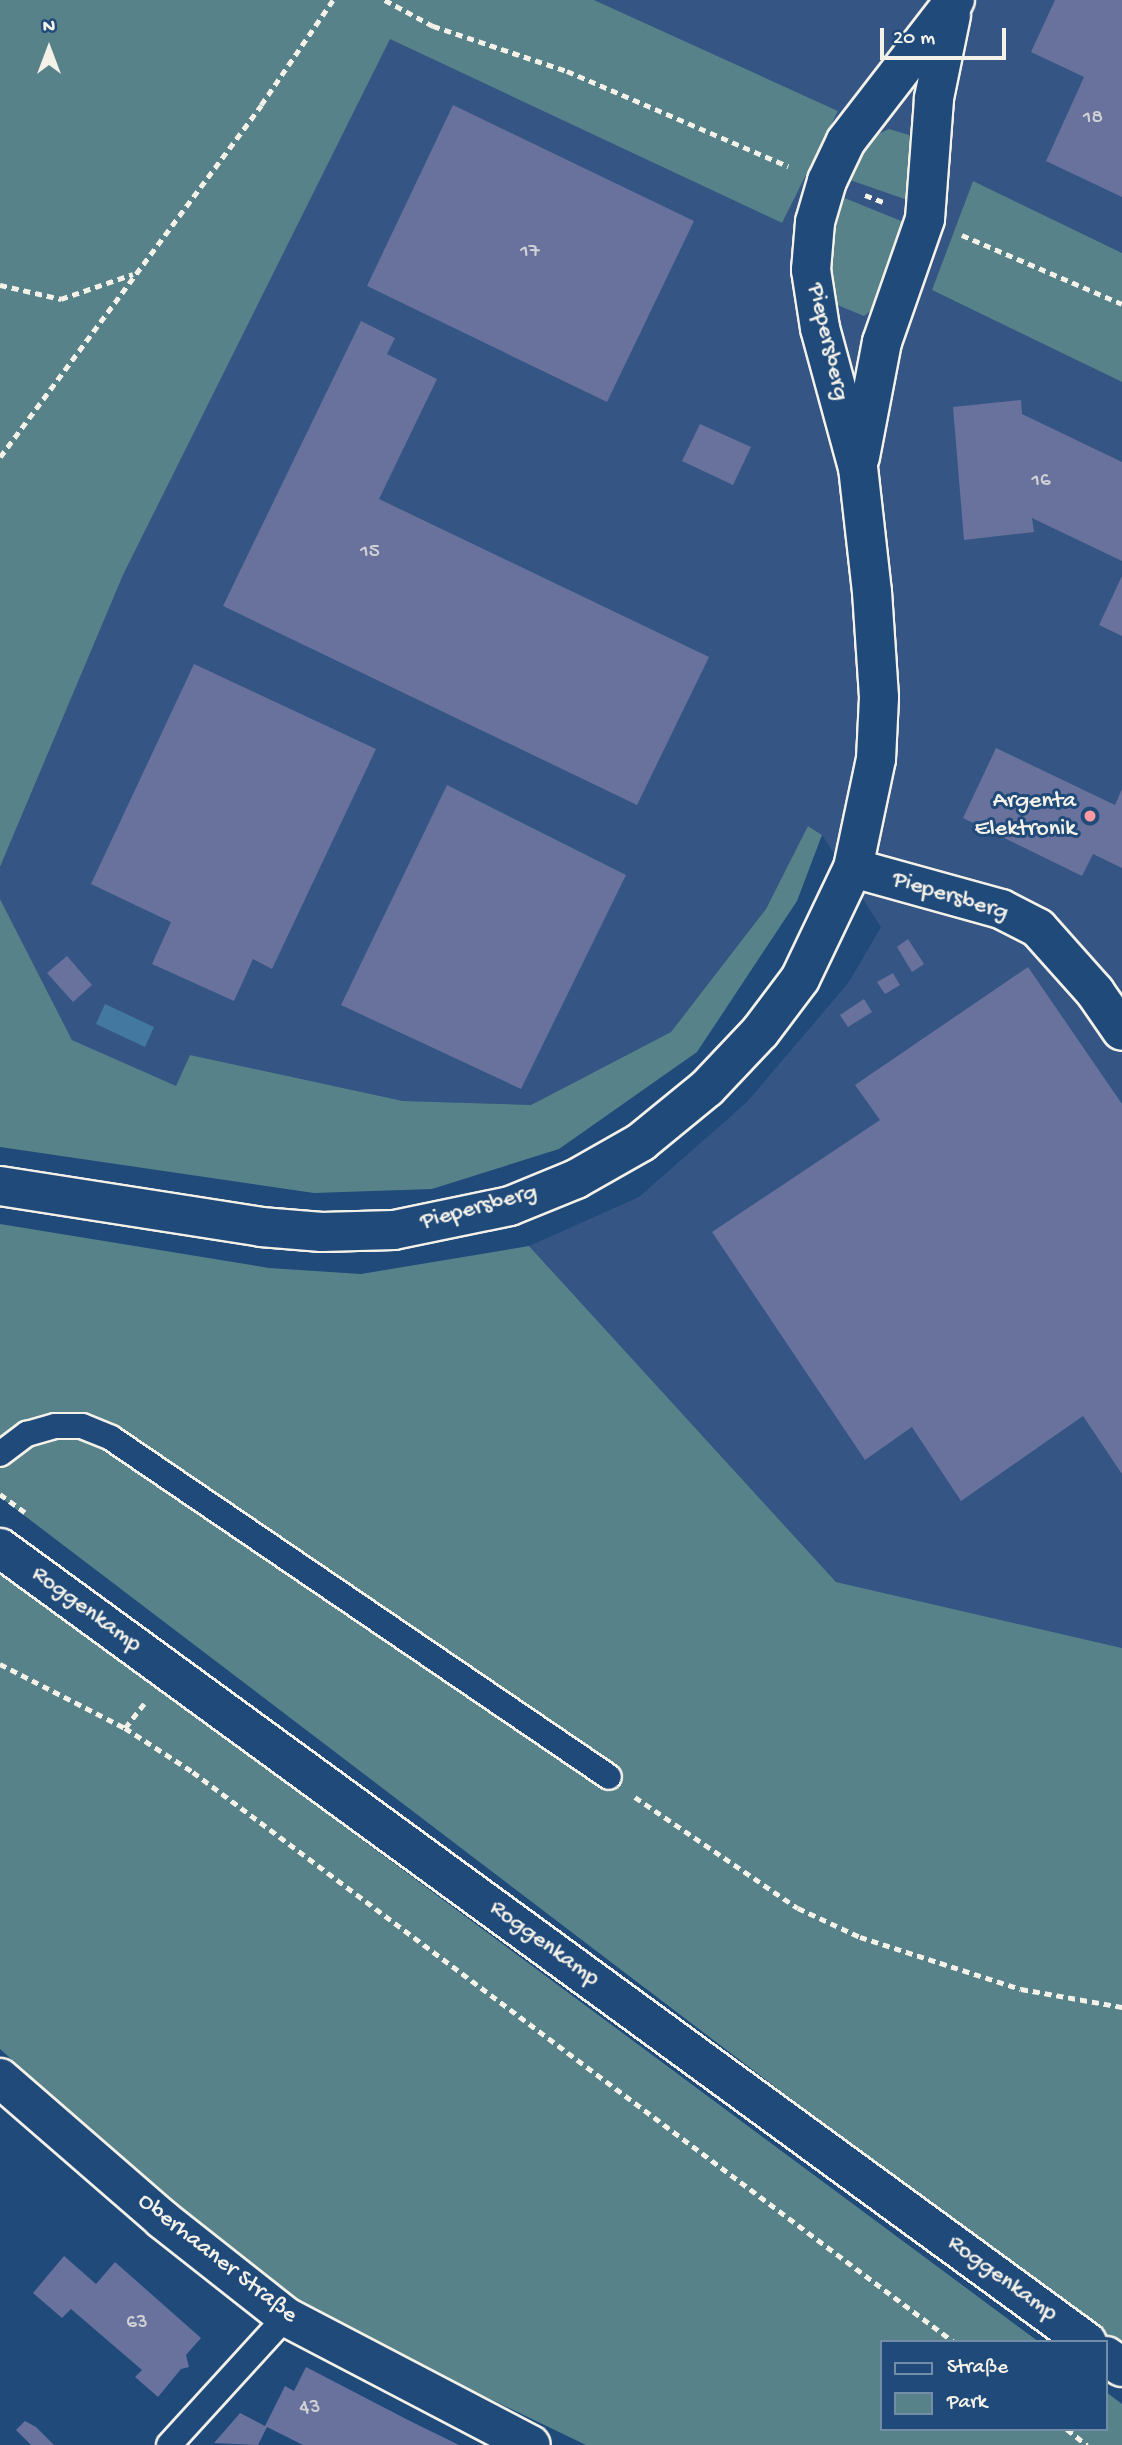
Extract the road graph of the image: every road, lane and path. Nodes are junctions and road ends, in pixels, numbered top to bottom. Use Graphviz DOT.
graph roads {
  1 [pos="333,0"];
  2 [pos="385,0"];
  3 [pos="954,3"];
  4 [pos="827,180"];
  5 [pos="925,219"];
  6 [pos="135,273"];
  7 [pos="0,285"];
  8 [pos="1122,304"];
  9 [pos="0,457"];
  10 [pos="858,468"];
  11 [pos="853,868"];
  12 [pos="1122,1031"];
  13 [pos="0,1186"];
  14 [pos="0,1454"];
  15 [pos="0,1548"];
  16 [pos="0,1664"];
  17 [pos="609,1777"];
  18 [pos="1122,2007"];
  19 [pos="0,2078"];
  20 [pos="286,2317"];
  21 [pos="951,2340"];
  22 [pos="1084,2340"];
  23 [pos="1070,2431"];
  24 [pos="169,2445"];
  25 [pos="531,2445"];
  26 [pos="1087,2445"];
  1 -- 6 [label="path"];
  2 -- 4 [label="path"];
  3 -- 4 [label="street, Piepersberg"];
  3 -- 5 [label="street, Piepersberg"];
  4 -- 5 [label="path"];
  4 -- 10 [label="street, Piepersberg"];
  5 -- 8 [label="path"];
  5 -- 10 [label="street, Piepersberg"];
  6 -- 7 [label="path"];
  6 -- 9 [label="path"];
  10 -- 11 [label="street, Piepersberg"];
  11 -- 12 [label="street, Piepersberg"];
  11 -- 13 [label="street, Piepersberg"];
  14 -- 17 [label="lane"];
  15 -- 22 [label="street, Roggenkamp"];
  16 -- 21 [label="path"];
  17 -- 18 [label="path"];
  19 -- 20 [label="street, Oberhaaner Straße"];
  20 -- 24 [label="lane"];
  20 -- 25 [label="street, Oberhaaner Straße"];
  23 -- 26 [label="path"];
}
